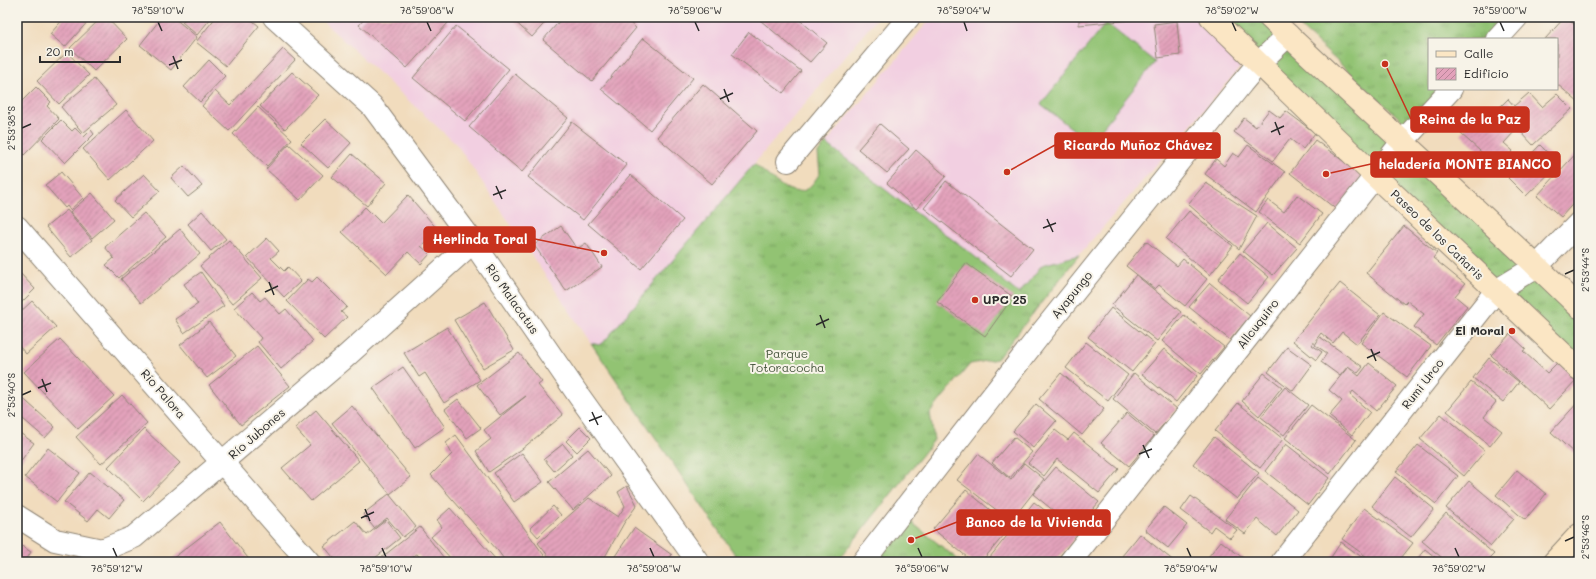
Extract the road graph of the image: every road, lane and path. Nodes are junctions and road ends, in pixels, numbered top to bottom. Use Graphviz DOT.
graph roads {
  1 [pos="274,17"];
  2 [pos="909,17"];
  3 [pos="1211,17"];
  4 [pos="1269,17"];
  5 [pos="1517,17"];
  6 [pos="1288,35"];
  7 [pos="1498,38"];
  8 [pos="1258,64"];
  9 [pos="1450,90"];
  10 [pos="1402,142"];
  11 [pos="788,161"];
  12 [pos="1375,176"];
  13 [pos="1579,223"];
  14 [pos="17,227"];
  15 [pos="473,242"];
  16 [pos="1537,266"];
  17 [pos="1496,291"];
  18 [pos="1579,307"];
  19 [pos="1579,369"];
  20 [pos="223,463"];
  21 [pos="17,516"];
  22 [pos="1579,535"];
  23 [pos="309,562"];
  24 [pos="698,562"];
  25 [pos="863,562"];
  26 [pos="1070,562"];
  27 [pos="1282,562"];
  28 [pos="1554,562"];
  1 -- 15 [label="street, Río Malacatus"];
  2 -- 11 [label="street"];
  3 -- 8 [label="main road, Paseo de los Cañaris"];
  4 -- 6 [label="main road"];
  5 -- 7 [label="street"];
  6 -- 8 [label="street, Ayapungo"];
  6 -- 10 [label="main road"];
  8 -- 12 [label="main road, Paseo de los Cañaris"];
  8 -- 25 [label="street, Ayapungo"];
  9 -- 10 [label="street, Allcuquiro"];
  10 -- 12 [label="street, Allcuquiro"];
  10 -- 16 [label="main road"];
  12 -- 17 [label="main road, Paseo de los Cañaris"];
  12 -- 26 [label="street, Allcuquiro"];
  13 -- 16 [label="street, Rumi Urco"];
  14 -- 20 [label="street, Río Palora"];
  15 -- 20 [label="street, Río Jubones"];
  15 -- 24 [label="street, Río Malacatus"];
  16 -- 17 [label="street, Rumi Urco"];
  16 -- 18 [label="main road"];
  17 -- 19 [label="main road, Paseo de los Cañaris"];
  17 -- 27 [label="street, Rumi Urco"];
  20 -- 21 [label="street, Río Jubones"];
  20 -- 23 [label="street, Río Palora"];
  22 -- 28 [label="main road"];
}
